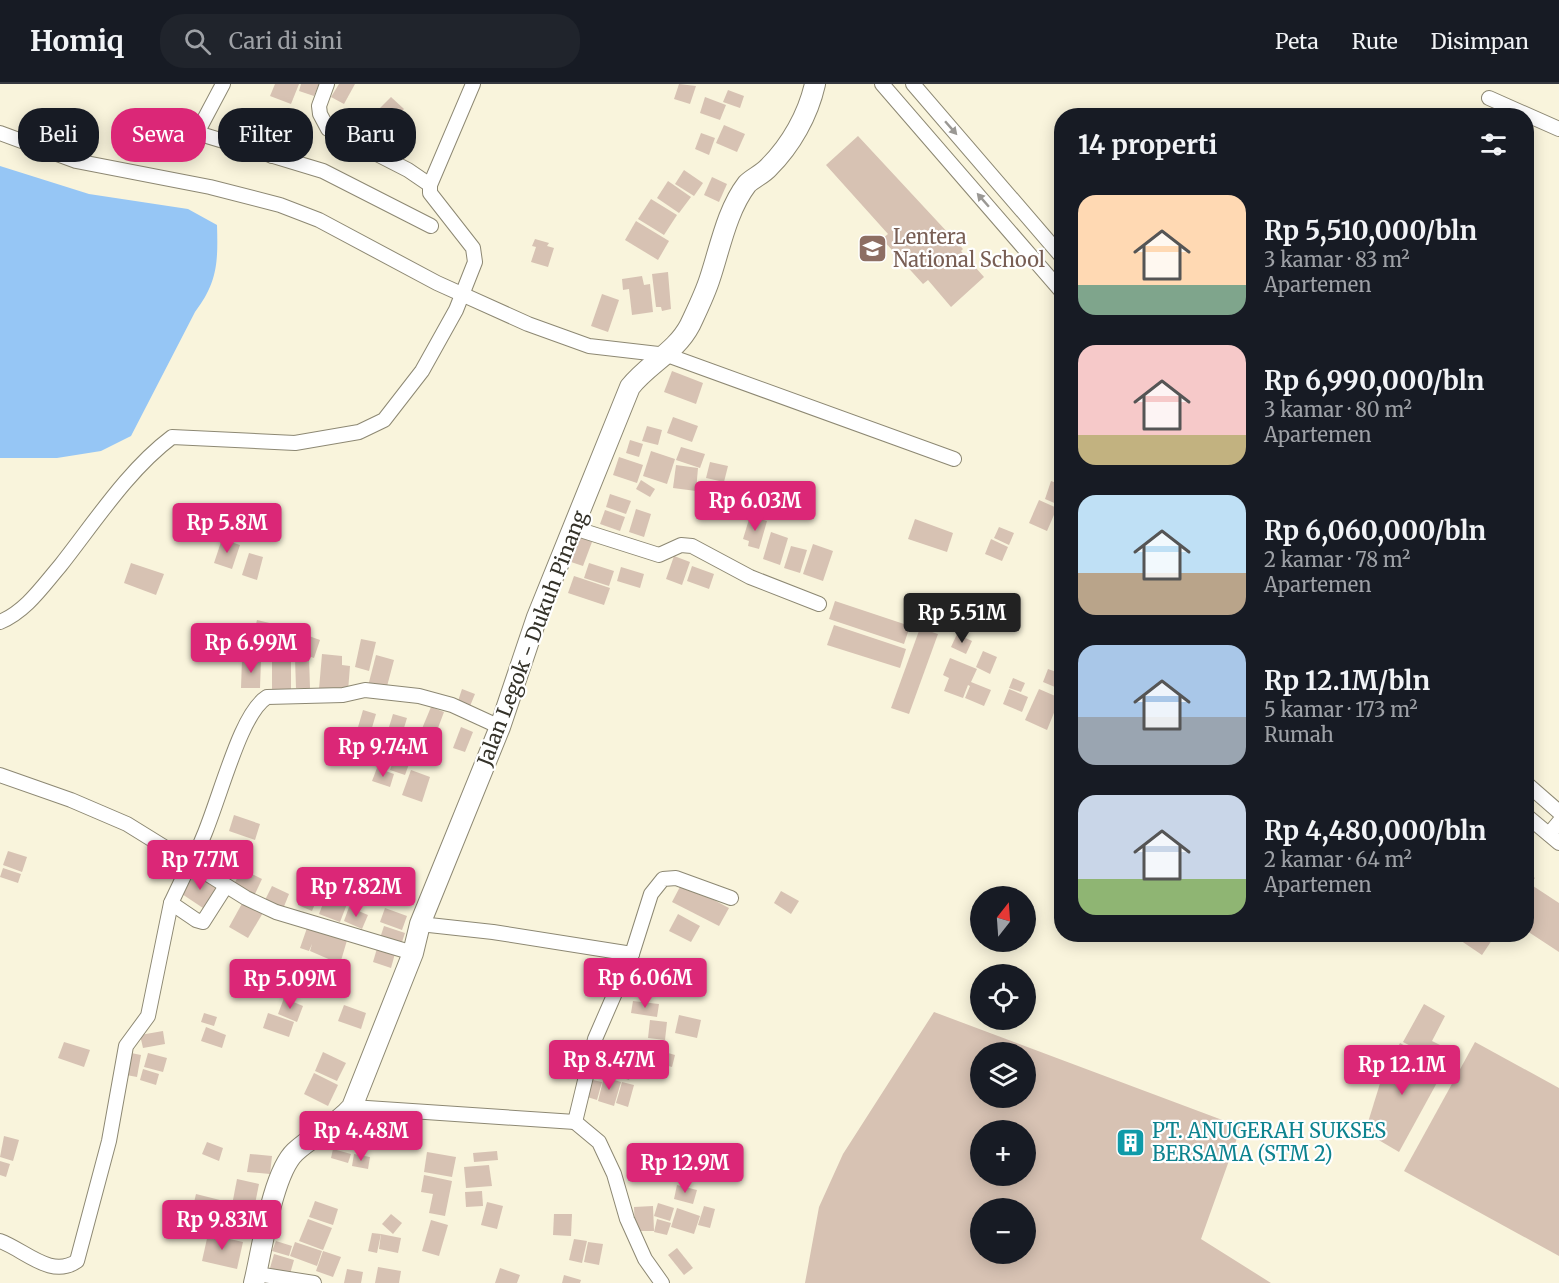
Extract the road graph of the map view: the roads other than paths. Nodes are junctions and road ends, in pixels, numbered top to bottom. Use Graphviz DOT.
graph roads {
  1 [pos="223,84"];
  2 [pos="327,84"];
  3 [pos="472,84"];
  4 [pos="815,84"];
  5 [pos="882,84"];
  6 [pos="913,84"];
  7 [pos="1489,98"];
  8 [pos="1512,108"];
  9 [pos="1534,118"];
  10 [pos="1559,129"];
  11 [pos="0,133"];
  12 [pos="218,139"];
  13 [pos="292,162"];
  14 [pos="430,185"];
  15 [pos="431,226"];
  16 [pos="1054,248"];
  17 [pos="1054,283"];
  18 [pos="463,295"];
  19 [pos="666,355"];
  20 [pos="954,459"];
  21 [pos="574,528"];
  22 [pos="819,604"];
  23 [pos="0,622"];
  24 [pos="500,727"];
  25 [pos="0,776"];
  26 [pos="1534,790"];
  27 [pos="1544,799"];
  28 [pos="1534,811"];
  29 [pos="1559,812"];
  30 [pos="1559,822"];
  31 [pos="1534,823"];
  32 [pos="1554,839"];
  33 [pos="190,863"];
  34 [pos="226,886"];
  35 [pos="731,898"];
  36 [pos="171,903"];
  37 [pos="420,924"];
  38 [pos="413,953"];
  39 [pos="632,954"];
  40 [pos="352,1107"];
  41 [pos="575,1122"];
  42 [pos="0,1240"];
  43 [pos="255,1278"];
  44 [pos="314,1283"];
  45 [pos="662,1283"];
  1 -- 12 [label="street"];
  2 -- 14 [label="street"];
  3 -- 14 [label="street"];
  4 -- 19 [label="street, Jalan Legok - Dukuh Pinang"];
  17 -- 5 [label="street, one-way"];
  6 -- 16 [label="street, one-way"];
  7 -- 8 [label="street"];
  9 -- 10 [label="street"];
  11 -- 18 [label="street"];
  13 -- 15 [label="street"];
  14 -- 18 [label="street"];
  18 -- 19 [label="street"];
  18 -- 23 [label="street"];
  19 -- 20 [label="street"];
  19 -- 21 [label="street, Jalan Legok - Dukuh Pinang"];
  21 -- 22 [label="street"];
  21 -- 24 [label="street, Jalan Legok - Dukuh Pinang"];
  24 -- 33 [label="street"];
  24 -- 37 [label="street, Jalan Legok - Dukuh Pinang"];
  25 -- 33 [label="street"];
  26 -- 27 [label="street"];
  27 -- 28 [label="street"];
  27 -- 29 [label="street"];
  30 -- 32 [label="street"];
  31 -- 32 [label="street"];
  33 -- 34 [label="street"];
  33 -- 36 [label="street"];
  34 -- 36 [label="street"];
  34 -- 38 [label="street"];
  35 -- 39 [label="street"];
  36 -- 42 [label="street"];
  37 -- 38 [label="street, Jalan Legok - Dukuh Pinang"];
  37 -- 39 [label="street"];
  38 -- 40 [label="street, Jalan Legok - Dukuh Pinang"];
  39 -- 41 [label="street"];
  40 -- 41 [label="street"];
  40 -- 43 [label="street, Jalan Legok - Dukuh Pinang"];
  41 -- 45 [label="street"];
  43 -- 44 [label="street"];
}
